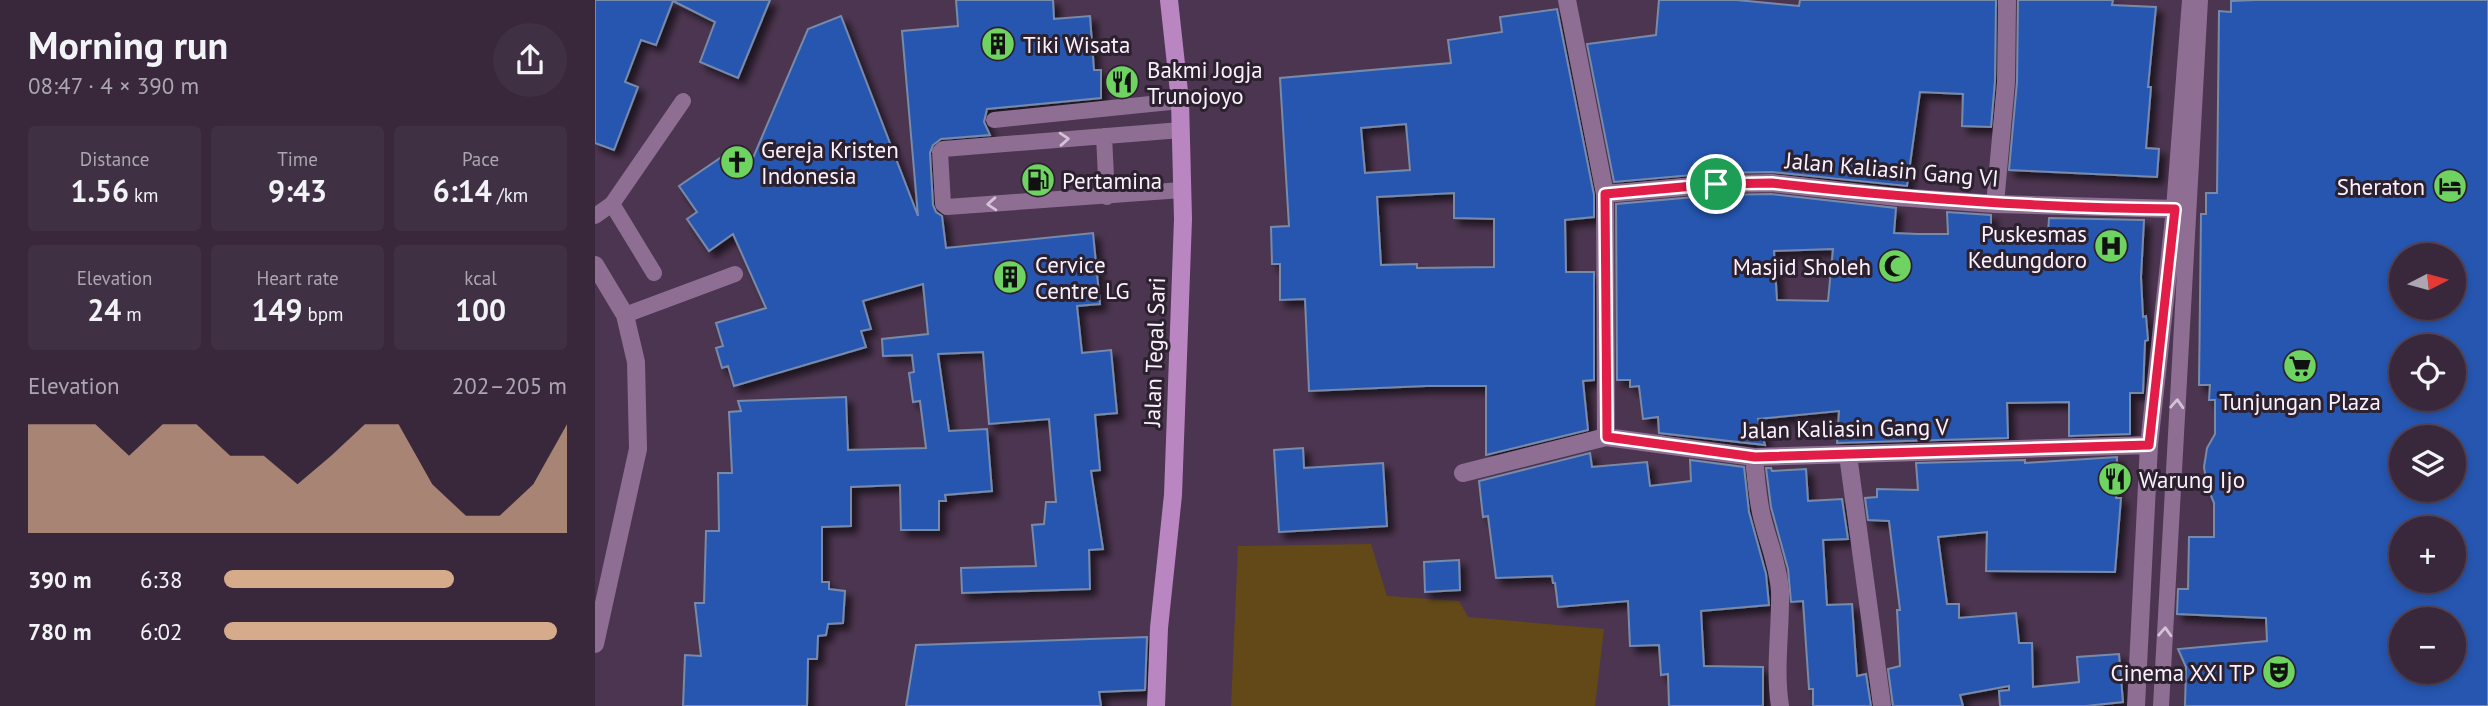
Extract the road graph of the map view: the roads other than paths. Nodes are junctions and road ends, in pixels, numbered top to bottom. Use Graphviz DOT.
graph roads {
  1 [pos="1169,0"];
  2 [pos="1567,0"];
  3 [pos="2007,0"];
  4 [pos="2191,0"];
  5 [pos="2200,0"];
  6 [pos="683,101"];
  7 [pos="1180,101"];
  8 [pos="994,120"];
  9 [pos="1181,130"];
  10 [pos="1104,136"];
  11 [pos="1182,190"];
  12 [pos="1605,194"];
  13 [pos="1107,197"];
  14 [pos="612,204"];
  15 [pos="1995,204"];
  16 [pos="2175,209"];
  17 [pos="595,216"];
  18 [pos="595,265"];
  19 [pos="654,272"];
  20 [pos="735,274"];
  21 [pos="625,315"];
  22 [pos="1607,437"];
  23 [pos="2149,445"];
  24 [pos="1848,455"];
  25 [pos="1755,457"];
  26 [pos="1463,473"];
  27 [pos="595,644"];
  28 [pos="1156,706"];
  29 [pos="1780,706"];
  30 [pos="1882,706"];
  31 [pos="2136,706"];
  32 [pos="2161,706"];
  1 -- 7 [label="street, Jalan Tegal Sari"];
  2 -- 12 [label="street"];
  3 -- 15 [label="street"];
  4 -- 16 [label="street"];
  32 -- 5 [label="lane, one-way"];
  6 -- 14 [label="lane"];
  7 -- 8 [label="lane"];
  7 -- 9 [label="street, Jalan Tegal Sari"];
  9 -- 10 [label="lane"];
  9 -- 11 [label="street, Jalan Tegal Sari"];
  10 -- 13 [label="lane"];
  13 -- 10 [label="lane, one-way"];
  11 -- 13 [label="lane"];
  11 -- 28 [label="street, Jalan Tegal Sari"];
  12 -- 15 [label="street, Jalan Kaliasin Gang VI"];
  12 -- 22 [label="street"];
  14 -- 17 [label="lane"];
  14 -- 19 [label="lane"];
  15 -- 16 [label="street, Jalan Kaliasin Gang VI"];
  16 -- 23 [label="street"];
  18 -- 21 [label="street"];
  20 -- 21 [label="lane"];
  21 -- 27 [label="street"];
  22 -- 25 [label="street, Jalan Kaliasin Gang V"];
  22 -- 26 [label="street, Jalan Kaliasin Gang V"];
  23 -- 24 [label="street, Jalan Kaliasin Gang V"];
  23 -- 31 [label="street"];
  24 -- 25 [label="street, Jalan Kaliasin Gang V"];
  24 -- 30 [label="street"];
  25 -- 29 [label="street"];
}
